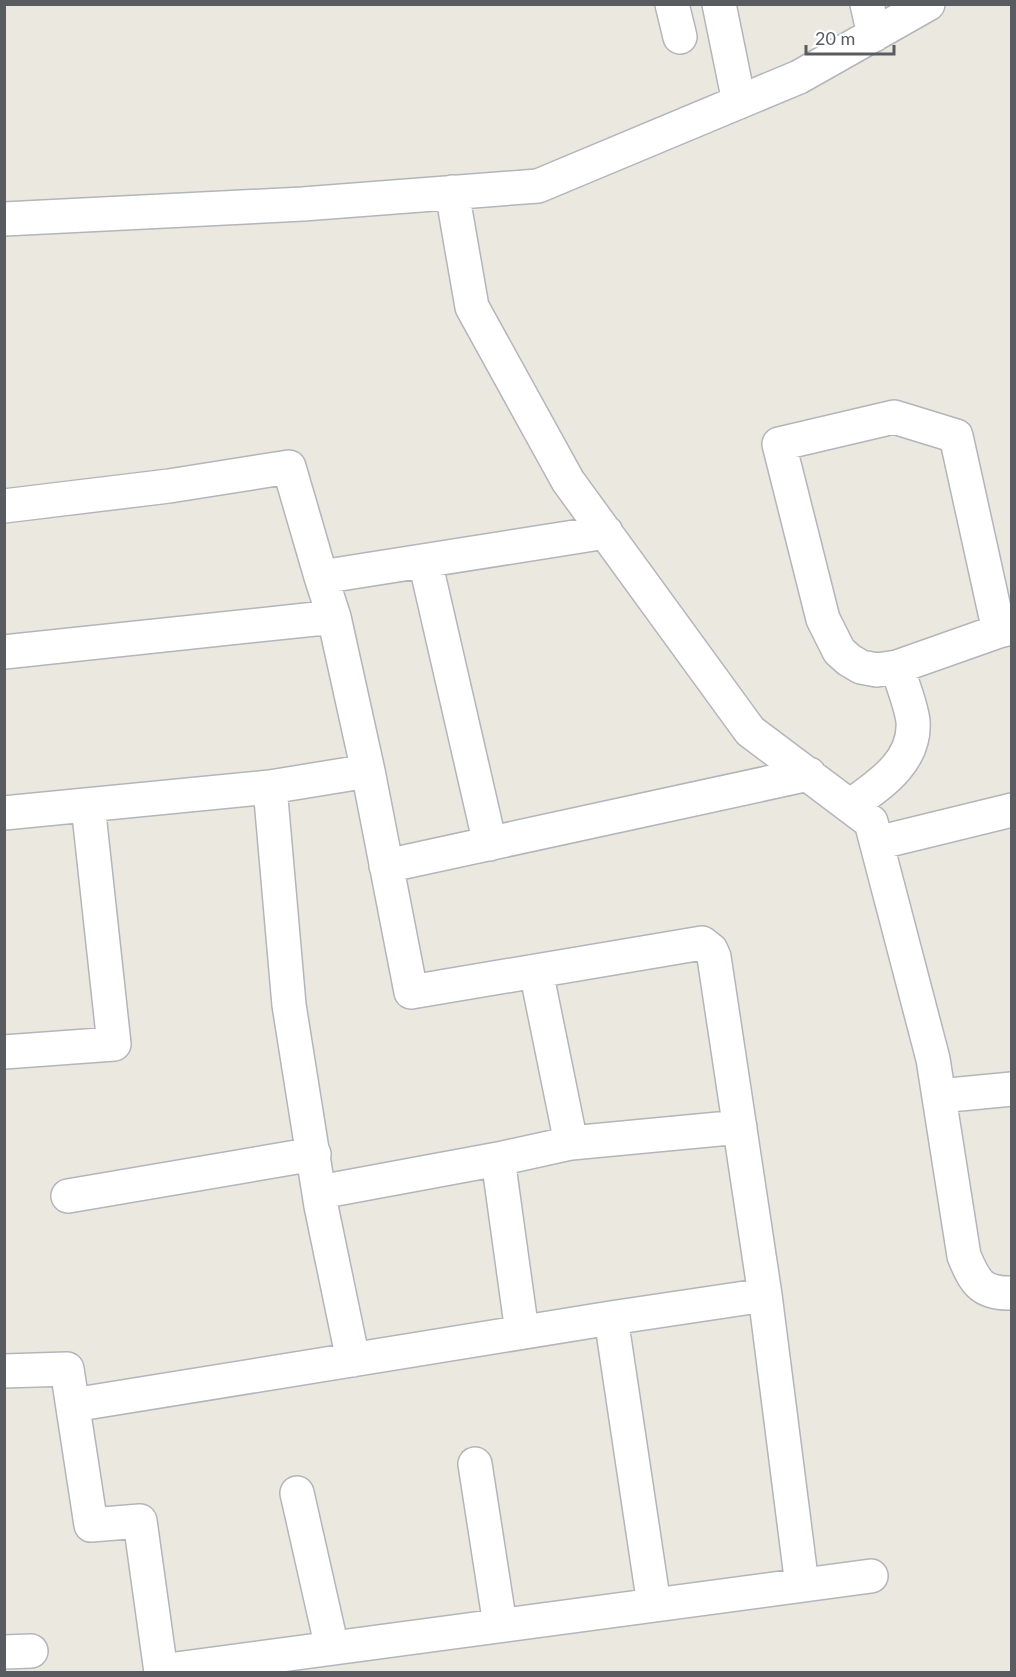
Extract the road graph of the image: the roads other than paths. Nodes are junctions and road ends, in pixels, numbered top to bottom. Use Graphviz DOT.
graph roads {
  1 [pos="672,4"];
  2 [pos="719,4"];
  3 [pos="928,4"];
  4 [pos="870,20"];
  5 [pos="680,37"];
  6 [pos="739,102"];
  7 [pos="452,192"];
  8 [pos="4,219"];
  9 [pos="4,506"];
  10 [pos="606,532"];
  11 [pos="425,561"];
  12 [pos="321,577"];
  13 [pos="334,617"];
  14 [pos="1005,629"];
  15 [pos="4,652"];
  16 [pos="897,668"];
  17 [pos="368,771"];
  18 [pos="809,774"];
  19 [pos="270,787"];
  20 [pos="88,805"];
  21 [pos="850,806"];
  22 [pos="1011,810"];
  23 [pos="4,813"];
  24 [pos="877,843"];
  25 [pos="490,844"];
  26 [pos="386,866"];
  27 [pos="536,971"];
  28 [pos="4,1052"];
  29 [pos="1011,1089"];
  30 [pos="939,1096"];
  31 [pos="740,1127"];
  32 [pos="572,1143"];
  33 [pos="314,1154"];
  34 [pos="498,1159"];
  35 [pos="320,1192"];
  36 [pos="68,1196"];
  37 [pos="1011,1293"];
  38 [pos="765,1295"];
  39 [pos="611,1318"];
  40 [pos="522,1332"];
  41 [pos="353,1359"];
  42 [pos="4,1371"];
  43 [pos="73,1405"];
  44 [pos="475,1464"];
  45 [pos="297,1493"];
  46 [pos="871,1576"];
  47 [pos="802,1585"];
  48 [pos="654,1605"];
  49 [pos="500,1625"];
  50 [pos="332,1648"];
  51 [pos="161,1672"];
  1 -- 5 [label="street"];
  2 -- 6 [label="street"];
  3 -- 4 [label="street"];
  4 -- 6 [label="street"];
  6 -- 7 [label="street"];
  7 -- 8 [label="street"];
  7 -- 10 [label="street"];
  9 -- 12 [label="street"];
  10 -- 11 [label="street"];
  10 -- 18 [label="street"];
  11 -- 12 [label="street"];
  11 -- 25 [label="street"];
  12 -- 13 [label="street"];
  13 -- 15 [label="street"];
  13 -- 17 [label="street"];
  14 -- 16 [label="street"];
  14 -- 16 [label="street"];
  16 -- 21 [label="street"];
  17 -- 19 [label="street"];
  17 -- 26 [label="street"];
  18 -- 21 [label="street"];
  18 -- 25 [label="street"];
  19 -- 20 [label="street"];
  19 -- 33 [label="street"];
  20 -- 23 [label="street"];
  20 -- 28 [label="street"];
  21 -- 24 [label="street"];
  22 -- 24 [label="street"];
  24 -- 30 [label="street"];
  25 -- 26 [label="street"];
  26 -- 27 [label="street"];
  27 -- 31 [label="street"];
  27 -- 32 [label="street"];
  29 -- 30 [label="street"];
  30 -- 37 [label="street"];
  31 -- 32 [label="street"];
  31 -- 38 [label="street"];
  32 -- 34 [label="street"];
  33 -- 35 [label="street"];
  33 -- 36 [label="street"];
  34 -- 35 [label="street"];
  34 -- 40 [label="street"];
  35 -- 41 [label="street"];
  38 -- 39 [label="street"];
  38 -- 47 [label="street"];
  39 -- 40 [label="street"];
  39 -- 48 [label="street"];
  40 -- 41 [label="street"];
  41 -- 43 [label="street"];
  42 -- 43 [label="street"];
  43 -- 51 [label="street"];
  44 -- 49 [label="street"];
  45 -- 50 [label="street"];
  46 -- 47 [label="street"];
  47 -- 48 [label="street"];
  48 -- 49 [label="street"];
  49 -- 50 [label="street"];
  50 -- 51 [label="street"];
}
